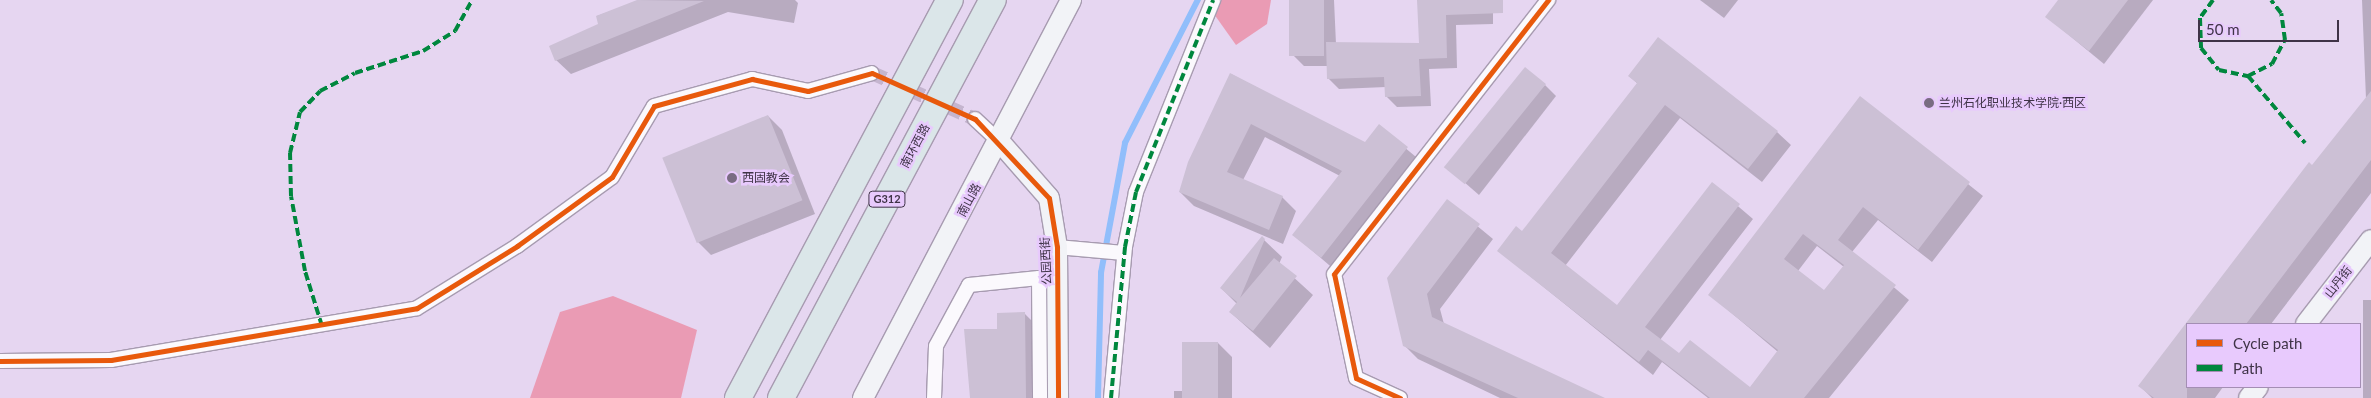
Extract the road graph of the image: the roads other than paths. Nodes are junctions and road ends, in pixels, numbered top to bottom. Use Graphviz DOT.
graph roads {
  1 [pos="950,0"];
  2 [pos="993,0"];
  3 [pos="1071,0"];
  4 [pos="1213,0"];
  5 [pos="1548,0"];
  6 [pos="872,73"];
  7 [pos="974,120"];
  8 [pos="1000,142"];
  9 [pos="2371,240"];
  10 [pos="1067,248"];
  11 [pos="1118,252"];
  12 [pos="2307,323"];
  13 [pos="0,360"];
  14 [pos="2257,388"];
  15 [pos="738,398"];
  16 [pos="781,398"];
  17 [pos="863,398"];
  18 [pos="934,398"];
  19 [pos="1040,398"];
  20 [pos="1058,398"];
  21 [pos="1111,398"];
  22 [pos="1400,398"];
  23 [pos="2249,398"];
  1 -- 15 [label="highway, G312"];
  2 -- 16 [label="highway, 南环西路 / G312"];
  3 -- 8 [label="street, 南山路"];
  4 -- 11 [label="street"];
  5 -- 22 [label="street"];
  6 -- 13 [label="street"];
  7 -- 8 [label="street"];
  8 -- 10 [label="street, 公园西街"];
  8 -- 17 [label="street, 南山路"];
  9 -- 12 [label="street, 山丹街"];
  10 -- 11 [label="street"];
  10 -- 20 [label="street, 公园西街"];
  11 -- 21 [label="street"];
  14 -- 23 [label="street"];
  18 -- 19 [label="street"];
}
